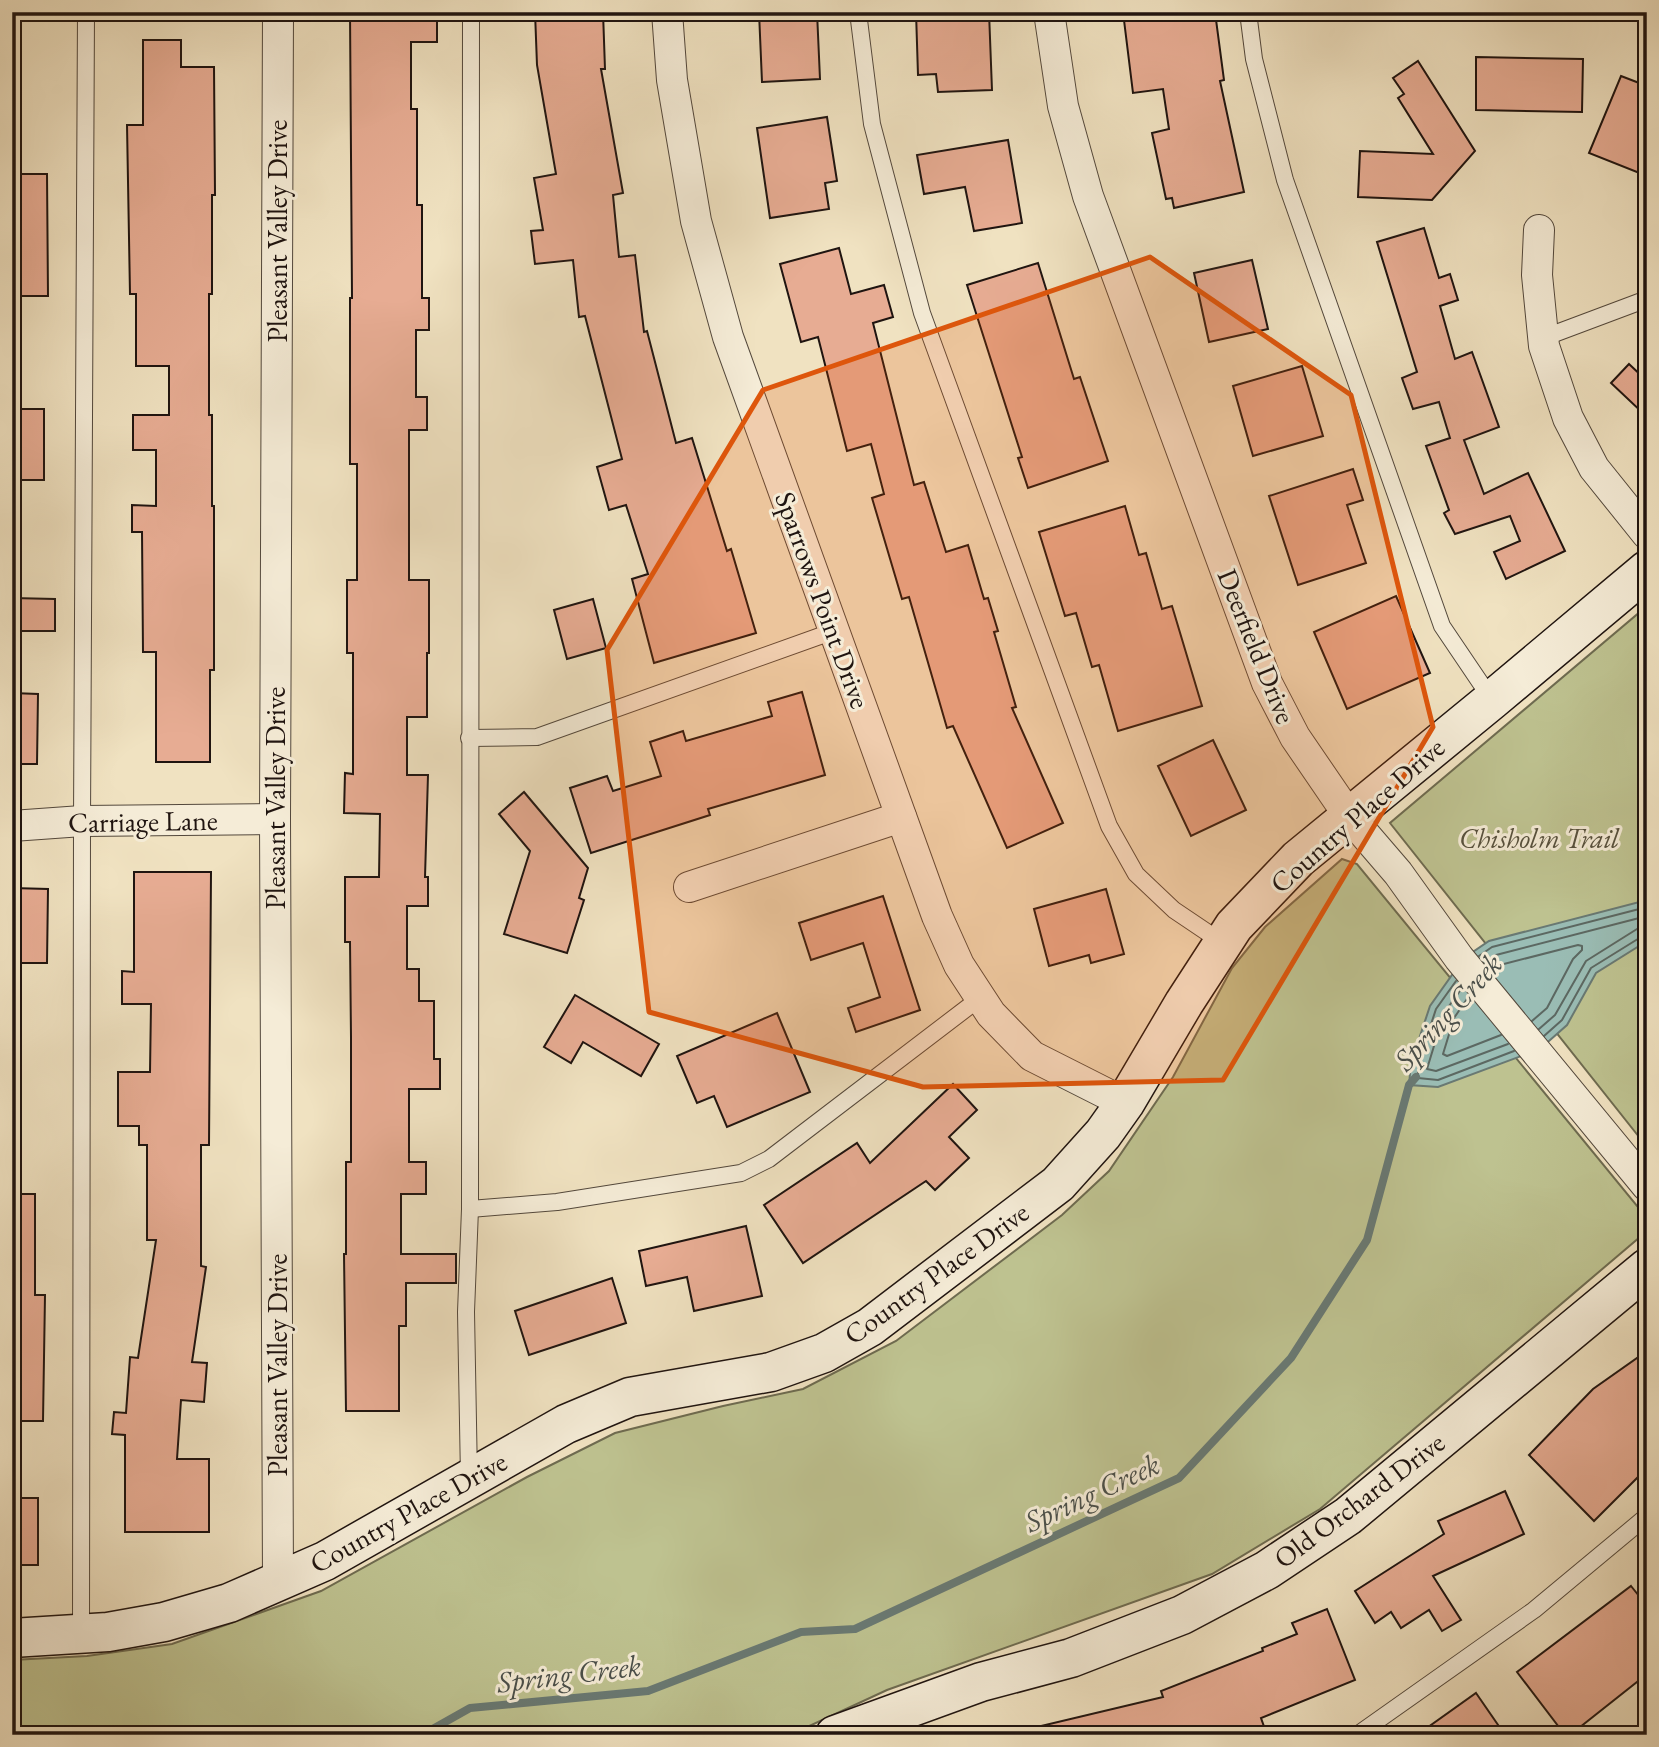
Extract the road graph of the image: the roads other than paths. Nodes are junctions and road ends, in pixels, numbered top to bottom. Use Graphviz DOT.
graph roads {
  1 [pos="86,12"];
  2 [pos="278,12"];
  3 [pos="471,12"];
  4 [pos="667,12"];
  5 [pos="858,12"];
  6 [pos="1049,12"];
  7 [pos="1248,12"];
  8 [pos="1539,230"];
  9 [pos="1647,299"];
  10 [pos="1543,338"];
  11 [pos="1647,534"];
  12 [pos="1647,570"];
  13 [pos="834,631"];
  14 [pos="1492,700"];
  15 [pos="469,738"];
  16 [pos="1349,816"];
  17 [pos="901,817"];
  18 [pos="275,819"];
  19 [pos="82,821"];
  20 [pos="12,826"];
  21 [pos="690,887"];
  22 [pos="1223,943"];
  23 [pos="980,998"];
  24 [pos="1125,1103"];
  25 [pos="1647,1186"];
  26 [pos="470,1209"];
  27 [pos="1647,1268"];
  28 [pos="469,1478"];
  29 [pos="1647,1516"];
  30 [pos="278,1583"];
  31 [pos="81,1635"];
  32 [pos="12,1638"];
  33 [pos="835,1735"];
  34 [pos="1357,1735"];
  1 -- 19 [label="lane"];
  2 -- 18 [label="street, Pleasant Valley Drive"];
  3 -- 15 [label="lane"];
  4 -- 13 [label="street, Sparrows Point Drive"];
  5 -- 22 [label="lane"];
  6 -- 16 [label="street, Deerfield Drive"];
  7 -- 14 [label="lane"];
  8 -- 10 [label="street"];
  9 -- 10 [label="lane"];
  10 -- 11 [label="street"];
  12 -- 14 [label="street, Country Place Drive"];
  13 -- 15 [label="lane"];
  13 -- 17 [label="street, Sparrows Point Drive"];
  14 -- 16 [label="street, Country Place Drive"];
  15 -- 26 [label="lane"];
  16 -- 22 [label="street, Country Place Drive"];
  16 -- 25 [label="street, Deerfield Drive"];
  17 -- 21 [label="street"];
  17 -- 23 [label="street, Sparrows Point Drive"];
  18 -- 19 [label="street, Carriage Lane"];
  18 -- 30 [label="street, Pleasant Valley Drive"];
  19 -- 20 [label="street, Carriage Lane"];
  19 -- 31 [label="lane"];
  22 -- 24 [label="street, Country Place Drive"];
  23 -- 24 [label="street, Sparrows Point Drive"];
  23 -- 26 [label="lane"];
  24 -- 28 [label="street, Country Place Drive"];
  26 -- 28 [label="lane"];
  27 -- 33 [label="street, Old Orchard Drive"];
  28 -- 30 [label="street, Country Place Drive"];
  29 -- 34 [label="lane"];
  30 -- 31 [label="street, Country Place Drive"];
  31 -- 32 [label="street, Country Place Drive"];
}
